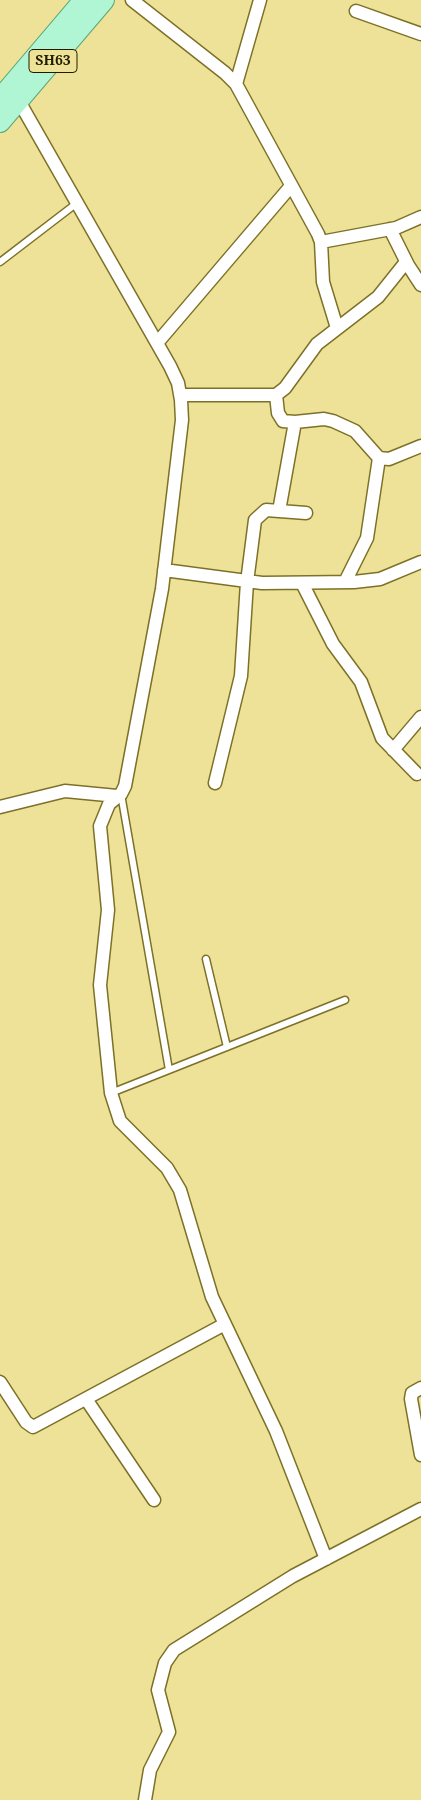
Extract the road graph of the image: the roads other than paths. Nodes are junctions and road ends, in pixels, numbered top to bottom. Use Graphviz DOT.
graph roads {
  1 [pos="84,0"];
  2 [pos="104,0"];
  3 [pos="132,0"];
  4 [pos="257,2"];
  5 [pos="356,11"];
  6 [pos="421,34"];
  7 [pos="236,84"];
  8 [pos="10,96"];
  9 [pos="0,122"];
  10 [pos="292,186"];
  11 [pos="77,204"];
  12 [pos="421,217"];
  13 [pos="390,229"];
  14 [pos="321,242"];
  15 [pos="0,262"];
  16 [pos="406,262"];
  17 [pos="421,285"];
  18 [pos="338,328"];
  19 [pos="157,344"];
  20 [pos="180,395"];
  21 [pos="276,395"];
  22 [pos="295,422"];
  23 [pos="421,446"];
  24 [pos="379,458"];
  25 [pos="279,511"];
  26 [pos="306,513"];
  27 [pos="421,562"];
  28 [pos="164,570"];
  29 [pos="247,582"];
  30 [pos="345,582"];
  31 [pos="302,583"];
  32 [pos="421,717"];
  33 [pos="393,750"];
  34 [pos="417,774"];
  35 [pos="215,783"];
  36 [pos="119,795"];
  37 [pos="0,807"];
  38 [pos="206,959"];
  39 [pos="345,1000"];
  40 [pos="227,1047"];
  41 [pos="169,1070"];
  42 [pos="111,1093"];
  43 [pos="225,1324"];
  44 [pos="0,1382"];
  45 [pos="421,1388"];
  46 [pos="86,1399"];
  47 [pos="420,1442"];
  48 [pos="421,1455"];
  49 [pos="154,1500"];
  50 [pos="421,1509"];
  51 [pos="326,1559"];
  52 [pos="146,1800"];
  1 -- 8 [label="main road, SH63"];
  2 -- 8 [label="main road, SH63"];
  3 -- 7 [label="street"];
  4 -- 7 [label="street"];
  5 -- 6 [label="street"];
  7 -- 10 [label="street"];
  8 -- 9 [label="main road, SH63"];
  8 -- 11 [label="street"];
  10 -- 14 [label="street"];
  10 -- 19 [label="street"];
  11 -- 15 [label="lane"];
  11 -- 19 [label="street"];
  12 -- 13 [label="street"];
  13 -- 14 [label="street"];
  13 -- 16 [label="street"];
  14 -- 18 [label="street"];
  16 -- 17 [label="street"];
  16 -- 18 [label="street"];
  18 -- 21 [label="street"];
  19 -- 20 [label="street"];
  20 -- 21 [label="street"];
  20 -- 28 [label="street"];
  21 -- 22 [label="street"];
  22 -- 24 [label="street"];
  22 -- 25 [label="street"];
  23 -- 24 [label="street"];
  24 -- 30 [label="street"];
  25 -- 26 [label="street"];
  25 -- 29 [label="street"];
  27 -- 30 [label="street"];
  28 -- 29 [label="street"];
  28 -- 36 [label="street"];
  29 -- 31 [label="street"];
  29 -- 35 [label="street"];
  30 -- 31 [label="street"];
  31 -- 33 [label="street"];
  32 -- 33 [label="street"];
  33 -- 34 [label="street"];
  36 -- 37 [label="street"];
  36 -- 41 [label="lane"];
  36 -- 42 [label="street"];
  38 -- 40 [label="lane"];
  39 -- 40 [label="lane"];
  40 -- 41 [label="lane"];
  41 -- 42 [label="lane"];
  42 -- 43 [label="street"];
  43 -- 46 [label="street"];
  43 -- 51 [label="street"];
  44 -- 46 [label="street"];
  45 -- 47 [label="street"];
  46 -- 49 [label="street"];
  47 -- 48 [label="street"];
  50 -- 51 [label="street"];
  51 -- 52 [label="street"];
}
